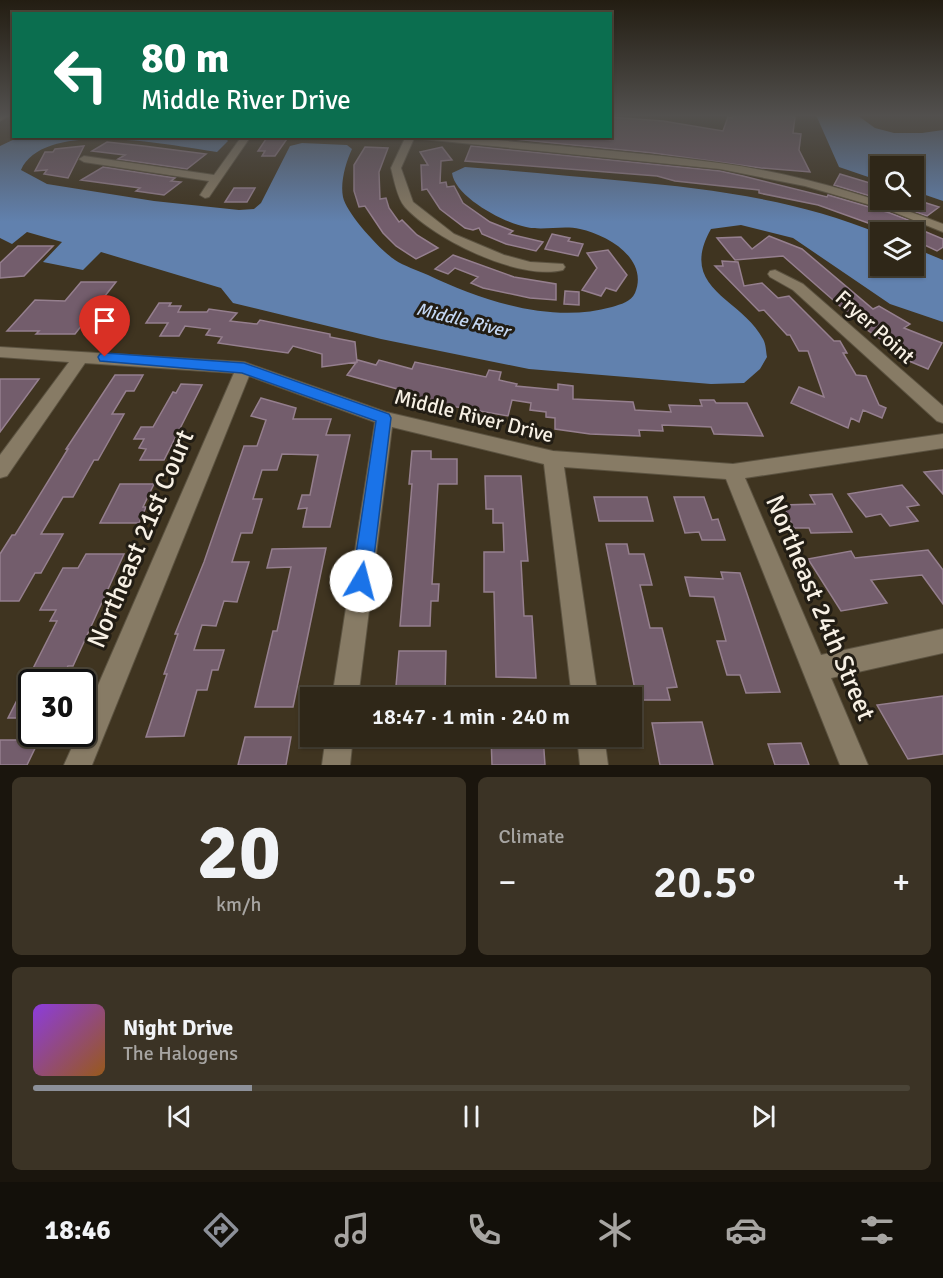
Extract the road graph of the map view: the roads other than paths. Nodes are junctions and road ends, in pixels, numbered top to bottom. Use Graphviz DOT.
graph roads {
  1 [pos="237,151"];
  2 [pos="404,151"];
  3 [pos="568,151"];
  4 [pos="84,159"];
  5 [pos="216,180"];
  6 [pos="205,195"];
  7 [pos="943,228"];
  8 [pos="558,267"];
  9 [pos="775,274"];
  10 [pos="0,352"];
  11 [pos="82,356"];
  12 [pos="244,368"];
  13 [pos="943,416"];
  14 [pos="384,418"];
  15 [pos="943,441"];
  16 [pos="553,459"];
  17 [pos="0,470"];
  18 [pos="733,472"];
  19 [pos="943,641"];
  20 [pos="814,669"];
  21 [pos="347,687"];
  22 [pos="584,687"];
  23 [pos="338,747"];
  24 [pos="592,747"];
  25 [pos="78,765"];
  26 [pos="336,765"];
  27 [pos="594,765"];
  28 [pos="854,765"];
  1 -- 5 [label="street"];
  2 -- 8 [label="street"];
  3 -- 7 [label="street"];
  4 -- 5 [label="street"];
  5 -- 6 [label="street"];
  9 -- 13 [label="street, Fryer Point"];
  10 -- 11 [label="street, Middle River Drive"];
  11 -- 12 [label="street, Middle River Drive"];
  11 -- 17 [label="street"];
  12 -- 14 [label="street, Middle River Drive"];
  12 -- 25 [label="street, Northeast 21st Court"];
  14 -- 16 [label="street, Middle River Drive"];
  14 -- 21 [label="street"];
  15 -- 18 [label="street, Middle River Drive"];
  16 -- 18 [label="street, Middle River Drive"];
  16 -- 22 [label="street"];
  18 -- 20 [label="street, Northeast 24th Street"];
  19 -- 20 [label="street"];
  20 -- 28 [label="street, Northeast 24th Street"];
  23 -- 26 [label="street"];
  24 -- 27 [label="street"];
}
